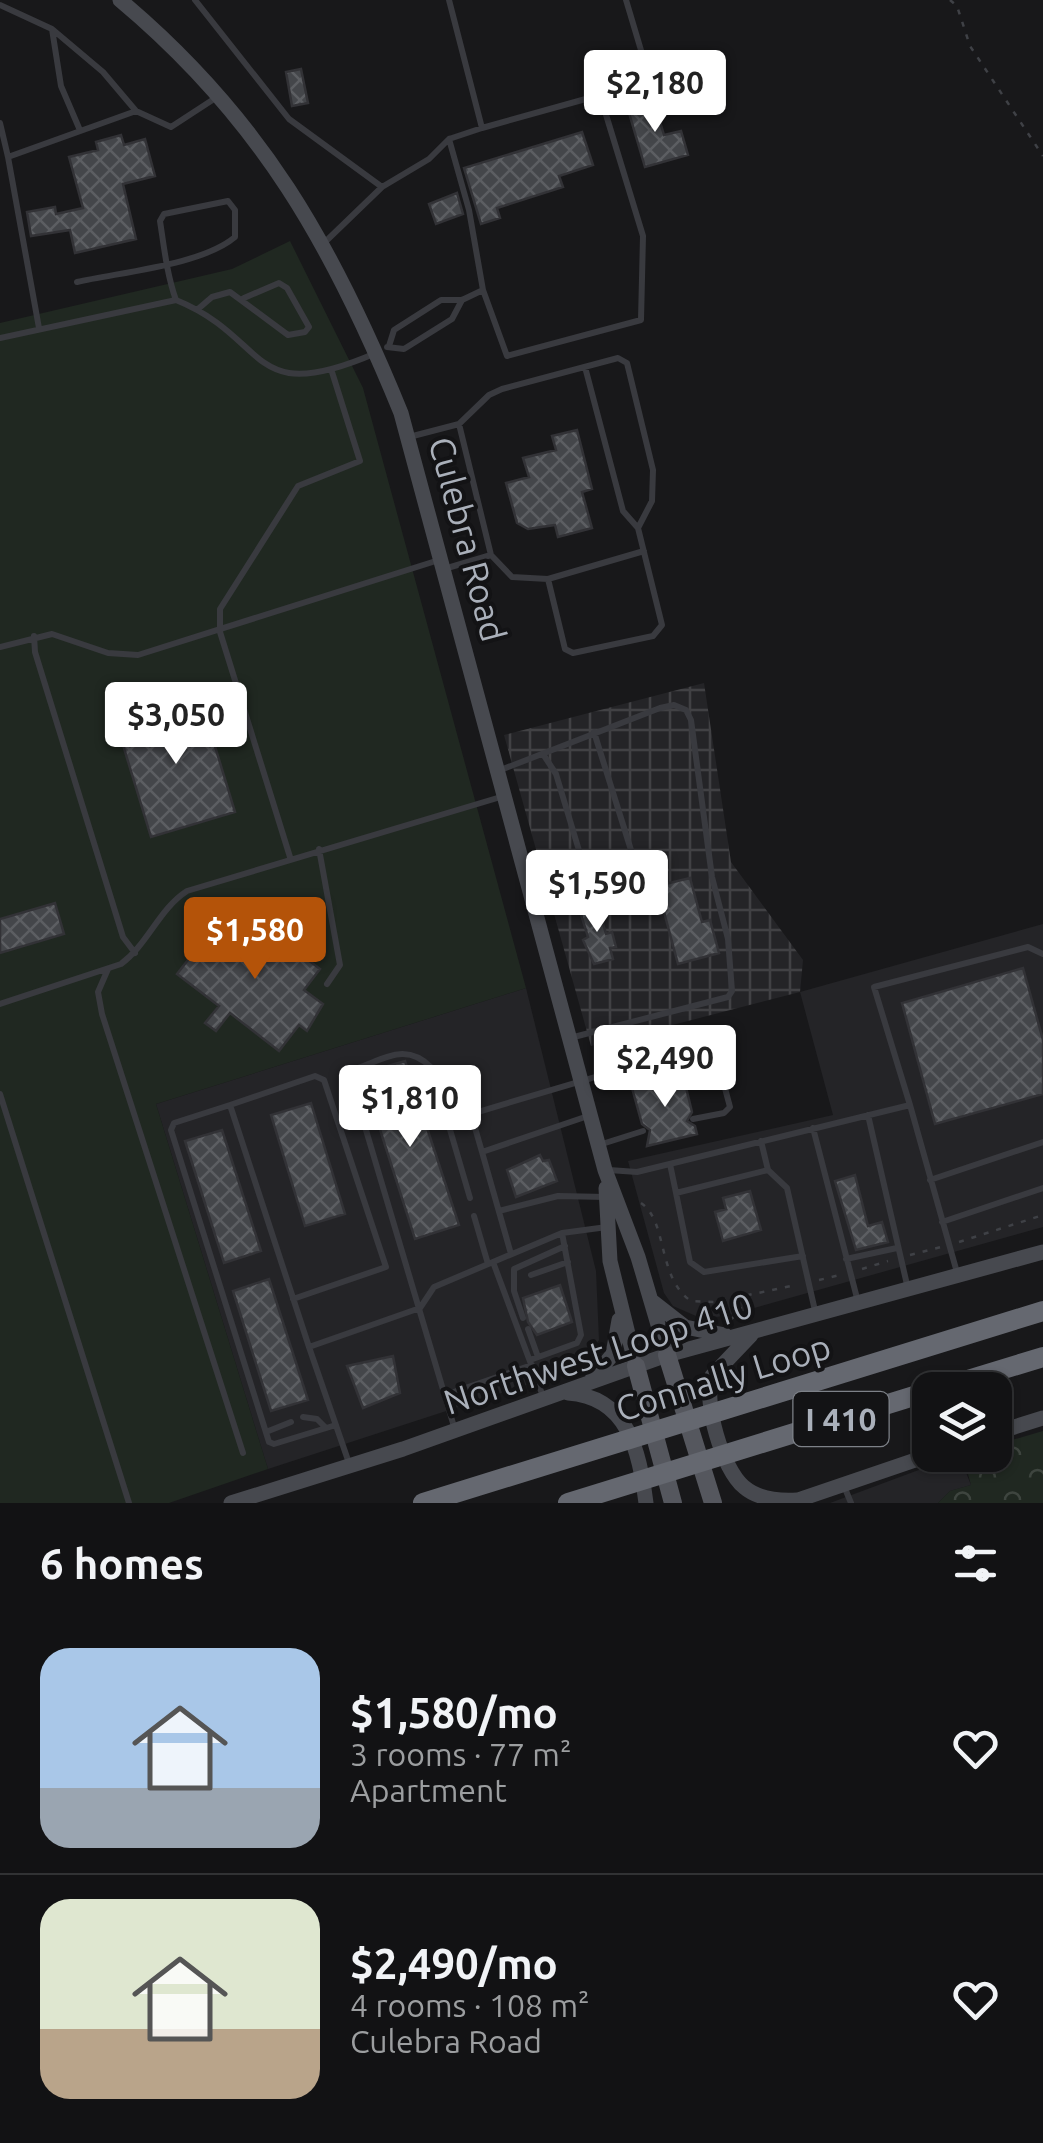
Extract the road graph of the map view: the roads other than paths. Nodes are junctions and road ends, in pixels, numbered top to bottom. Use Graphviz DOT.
graph roads {
  1 [pos="120,0"];
  2 [pos="195,0"];
  3 [pos="450,0"];
  4 [pos="626,0"];
  5 [pos="0,4"];
  6 [pos="52,29"];
  7 [pos="600,95"];
  8 [pos="218,96"];
  9 [pos="136,110"];
  10 [pos="0,123"];
  11 [pos="79,128"];
  12 [pos="482,128"];
  13 [pos="449,139"];
  14 [pos="8,157"];
  15 [pos="382,187"];
  16 [pos="324,243"];
  17 [pos="167,261"];
  18 [pos="78,282"];
  19 [pos="483,290"];
  20 [pos="244,298"];
  21 [pos="176,300"];
  22 [pos="462,300"];
  23 [pos="198,309"];
  24 [pos="39,328"];
  25 [pos="0,338"];
  26 [pos="383,350"];
  27 [pos="585,366"];
  28 [pos="332,372"];
  29 [pos="459,424"];
  30 [pos="407,438"];
  31 [pos="638,528"];
  32 [pos="644,552"];
  33 [pos="492,555"];
  34 [pos="442,565"];
  35 [pos="548,579"];
  36 [pos="220,632"];
  37 [pos="34,636"];
  38 [pos="0,647"];
  39 [pos="594,732"];
  40 [pos="544,754"];
  41 [pos="497,771"];
  42 [pos="504,796"];
  43 [pos="319,849"];
  44 [pos="290,857"];
  45 [pos="590,887"];
  46 [pos="533,906"];
  47 [pos="135,953"];
  48 [pos="1043,954"];
  49 [pos="108,969"];
  50 [pos="327,984"];
  51 [pos="0,1004"];
  52 [pos="569,1039"];
  53 [pos="580,1079"];
  54 [pos="0,1094"];
  55 [pos="910,1105"];
  56 [pos="230,1106"];
  57 [pos="590,1115"];
  58 [pos="868,1115"];
  59 [pos="694,1119"];
  60 [pos="813,1128"];
  61 [pos="643,1131"];
  62 [pos="761,1141"];
  63 [pos="1043,1142"];
  64 [pos="598,1145"];
  65 [pos="482,1152"];
  66 [pos="670,1164"];
  67 [pos="604,1170"];
  68 [pos="768,1170"];
  69 [pos="930,1180"];
  70 [pos="1043,1188"];
  71 [pos="676,1192"];
  72 [pos="607,1197"];
  73 [pos="470,1198"];
  74 [pos="499,1211"];
  75 [pos="474,1216"];
  76 [pos="942,1222"];
  77 [pos="609,1226"];
  78 [pos="562,1233"];
  79 [pos="565,1246"];
  80 [pos="897,1248"];
  81 [pos="1043,1252"];
  82 [pos="511,1254"];
  83 [pos="803,1256"];
  84 [pos="846,1259"];
  85 [pos="568,1262"];
  86 [pos="490,1263"];
  87 [pos="531,1275"];
  88 [pos="959,1278"];
  89 [pos="616,1292"];
  90 [pos="909,1292"];
  91 [pos="650,1296"];
  92 [pos="293,1299"];
  93 [pos="858,1306"];
  94 [pos="420,1308"];
  95 [pos="1043,1311"];
  96 [pos="817,1316"];
  97 [pos="523,1318"];
  98 [pos="528,1329"];
  99 [pos="754,1332"];
  100 [pos="309,1347"];
  101 [pos="667,1355"];
  102 [pos="1043,1357"];
  103 [pos="533,1361"];
  104 [pos="636,1366"];
  105 [pos="994,1372"];
  106 [pos="581,1386"];
  107 [pos="562,1393"];
  108 [pos="445,1395"];
  109 [pos="912,1397"];
  110 [pos="544,1399"];
  111 [pos="303,1417"];
  112 [pos="1043,1418"];
  113 [pos="291,1422"];
  114 [pos="336,1426"];
  115 [pos="326,1428"];
  116 [pos="1012,1428"];
  117 [pos="456,1431"];
  118 [pos="266,1432"];
  119 [pos="243,1453"];
  120 [pos="912,1461"];
  121 [pos="350,1466"];
  122 [pos="844,1485"];
  123 [pos="792,1502"];
  124 [pos="129,1503"];
  125 [pos="231,1503"];
  126 [pos="423,1503"];
  127 [pos="568,1503"];
  128 [pos="646,1503"];
  129 [pos="673,1503"];
  130 [pos="712,1503"];
  131 [pos="851,1503"];
  1 -- 8 [label="main road, Culebra Road"];
  2 -- 15 [label="lane"];
  3 -- 12 [label="lane"];
  4 -- 7 [label="lane"];
  5 -- 6 [label="lane"];
  6 -- 9 [label="lane"];
  6 -- 11 [label="lane"];
  7 -- 12 [label="lane"];
  7 -- 19 [label="lane"];
  8 -- 9 [label="lane"];
  8 -- 16 [label="main road, Culebra Road"];
  9 -- 11 [label="lane"];
  10 -- 14 [label="lane"];
  11 -- 14 [label="lane"];
  12 -- 13 [label="lane"];
  13 -- 15 [label="lane"];
  13 -- 19 [label="lane"];
  14 -- 24 [label="lane"];
  15 -- 16 [label="lane"];
  16 -- 26 [label="main road, Culebra Road"];
  17 -- 17 [label="lane"];
  17 -- 18 [label="lane"];
  17 -- 21 [label="lane"];
  19 -- 22 [label="lane"];
  20 -- 20 [label="lane"];
  20 -- 23 [label="lane"];
  21 -- 23 [label="lane"];
  21 -- 24 [label="lane"];
  22 -- 26 [label="lane"];
  22 -- 26 [label="lane"];
  23 -- 28 [label="lane"];
  24 -- 25 [label="lane"];
  26 -- 28 [label="lane"];
  26 -- 30 [label="main road, Culebra Road"];
  27 -- 29 [label="lane"];
  27 -- 31 [label="lane"];
  27 -- 31 [label="lane"];
  28 -- 36 [label="lane"];
  29 -- 30 [label="lane"];
  29 -- 33 [label="lane"];
  30 -- 34 [label="main road, Culebra Road"];
  31 -- 32 [label="lane"];
  32 -- 35 [label="lane"];
  32 -- 35 [label="lane"];
  33 -- 34 [label="lane"];
  33 -- 35 [label="lane"];
  34 -- 36 [label="lane"];
  34 -- 41 [label="main road, Culebra Road"];
  36 -- 37 [label="lane"];
  36 -- 44 [label="lane"];
  37 -- 38 [label="lane"];
  37 -- 47 [label="lane"];
  39 -- 40 [label="lane"];
  39 -- 45 [label="lane"];
  39 -- 52 [label="lane"];
  40 -- 41 [label="lane"];
  40 -- 45 [label="lane"];
  41 -- 42 [label="main road, Culebra Road"];
  42 -- 43 [label="lane"];
  42 -- 46 [label="main road, Culebra Road"];
  43 -- 44 [label="lane"];
  43 -- 50 [label="lane"];
  44 -- 47 [label="lane"];
  45 -- 46 [label="lane"];
  46 -- 52 [label="main road, Culebra Road"];
  47 -- 49 [label="lane"];
  48 -- 55 [label="lane"];
  49 -- 51 [label="lane"];
  49 -- 119 [label="lane"];
  52 -- 53 [label="main road, Culebra Road"];
  53 -- 57 [label="main road, Culebra Road"];
  53 -- 59 [label="lane"];
  53 -- 65 [label="lane"];
  54 -- 124 [label="lane"];
  55 -- 58 [label="lane"];
  55 -- 69 [label="lane"];
  56 -- 92 [label="lane"];
  56 -- 92 [label="lane"];
  56 -- 118 [label="lane"];
  57 -- 64 [label="main road, Culebra Road"];
  57 -- 65 [label="lane"];
  58 -- 60 [label="lane"];
  58 -- 80 [label="lane"];
  60 -- 62 [label="lane"];
  60 -- 84 [label="lane"];
  61 -- 64 [label="lane"];
  62 -- 66 [label="lane"];
  62 -- 68 [label="lane"];
  63 -- 69 [label="lane"];
  64 -- 67 [label="main road, Culebra Road"];
  65 -- 74 [label="lane"];
  66 -- 67 [label="lane"];
  66 -- 71 [label="lane"];
  67 -- 72 [label="main road, Culebra Road"];
  67 -- 91 [label="main road, Culebra Road"];
  68 -- 71 [label="lane"];
  68 -- 83 [label="lane"];
  69 -- 76 [label="lane"];
  70 -- 76 [label="lane"];
  71 -- 83 [label="lane"];
  72 -- 74 [label="lane"];
  72 -- 77 [label="main road, Culebra Road"];
  73 -- 94 [label="lane"];
  74 -- 82 [label="lane"];
  75 -- 86 [label="lane"];
  76 -- 88 [label="lane"];
  77 -- 78 [label="lane"];
  77 -- 89 [label="main road, Culebra Road"];
  78 -- 79 [label="lane"];
  78 -- 82 [label="lane"];
  79 -- 85 [label="lane"];
  79 -- 97 [label="lane"];
  80 -- 84 [label="lane"];
  80 -- 90 [label="lane"];
  81 -- 88 [label="main road, Northwest Loop 410"];
  82 -- 86 [label="lane"];
  83 -- 96 [label="lane"];
  84 -- 93 [label="lane"];
  85 -- 87 [label="lane"];
  85 -- 103 [label="lane"];
  86 -- 94 [label="lane"];
  86 -- 103 [label="lane"];
  88 -- 90 [label="main road, Northwest Loop 410"];
  89 -- 104 [label="main road, Culebra Road"];
  89 -- 106 [label="main road"];
  90 -- 93 [label="main road, Northwest Loop 410"];
  91 -- 99 [label="main road"];
  91 -- 101 [label="main road, Culebra Road"];
  92 -- 100 [label="lane"];
  93 -- 96 [label="main road, Northwest Loop 410"];
  94 -- 100 [label="lane"];
  94 -- 108 [label="lane"];
  95 -- 126 [label="highway, Connally Loop / I 410"];
  96 -- 99 [label="main road, Northwest Loop 410"];
  98 -- 103 [label="lane"];
  99 -- 101 [label="main road, Northwest Loop 410"];
  99 -- 123 [label="main road"];
  100 -- 114 [label="lane"];
  101 -- 104 [label="main road, Northwest Loop 410"];
  101 -- 130 [label="main road, Culebra Road"];
  102 -- 105 [label="highway, I 410"];
  103 -- 108 [label="lane"];
  103 -- 110 [label="lane"];
  104 -- 106 [label="main road, Northwest Loop 410"];
  104 -- 129 [label="main road, Culebra Road"];
  106 -- 107 [label="main road, Northwest Loop 410"];
  107 -- 110 [label="main road, Northwest Loop 410"];
  107 -- 128 [label="main road"];
  108 -- 117 [label="lane"];
  109 -- 127 [label="highway, I 410"];
  110 -- 117 [label="main road, Northwest Loop 410"];
  111 -- 115 [label="lane"];
  112 -- 116 [label="main road"];
  113 -- 118 [label="lane"];
  114 -- 115 [label="lane"];
  114 -- 121 [label="lane"];
  115 -- 118 [label="lane"];
  117 -- 121 [label="main road, Northwest Loop 410"];
  120 -- 122 [label="main road"];
  121 -- 125 [label="main road, Northwest Loop 410"];
  122 -- 123 [label="main road"];
  122 -- 131 [label="lane"];
}
